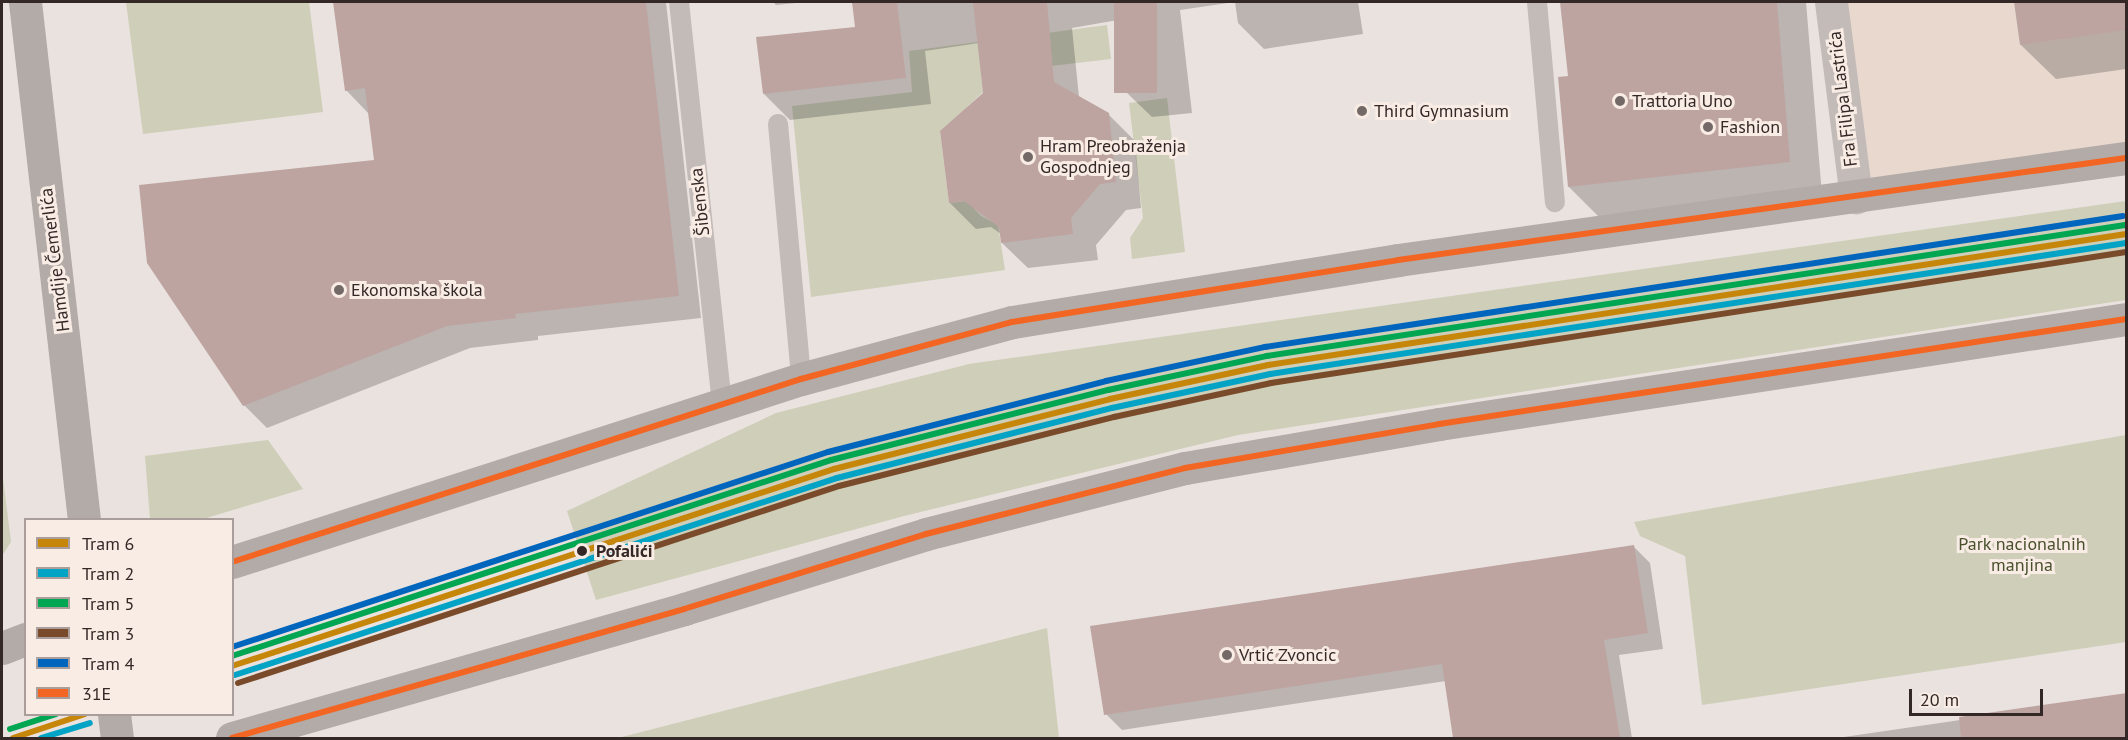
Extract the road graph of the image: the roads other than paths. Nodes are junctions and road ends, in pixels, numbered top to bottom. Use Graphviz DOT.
graph roads {
  1 [pos="25,2"];
  2 [pos="679,2"];
  3 [pos="1537,2"];
  4 [pos="1832,2"];
  5 [pos="778,124"];
  6 [pos="2127,158"];
  7 [pos="1856,197"];
  8 [pos="1555,202"];
  9 [pos="2127,319"];
  10 [pos="801,379"];
  11 [pos="722,403"];
  12 [pos="84,518"];
  13 [pos="234,561"];
  14 [pos="24,640"];
  15 [pos="2,648"];
  16 [pos="114,716"];
  17 [pos="117,738"];
  18 [pos="232,738"];
  1 -- 12 [label="main road, Hamdije Čemerlića"];
  2 -- 11 [label="lane, Šibenska"];
  3 -- 8 [label="lane"];
  4 -- 7 [label="street, Fra Filipa Lastrića"];
  5 -- 10 [label="lane"];
  6 -- 7 [label="main road"];
  7 -- 10 [label="main road"];
  9 -- 18 [label="main road"];
  10 -- 11 [label="main road"];
  11 -- 13 [label="main road"];
  14 -- 15 [label="main road"];
  16 -- 17 [label="main road"];
}
